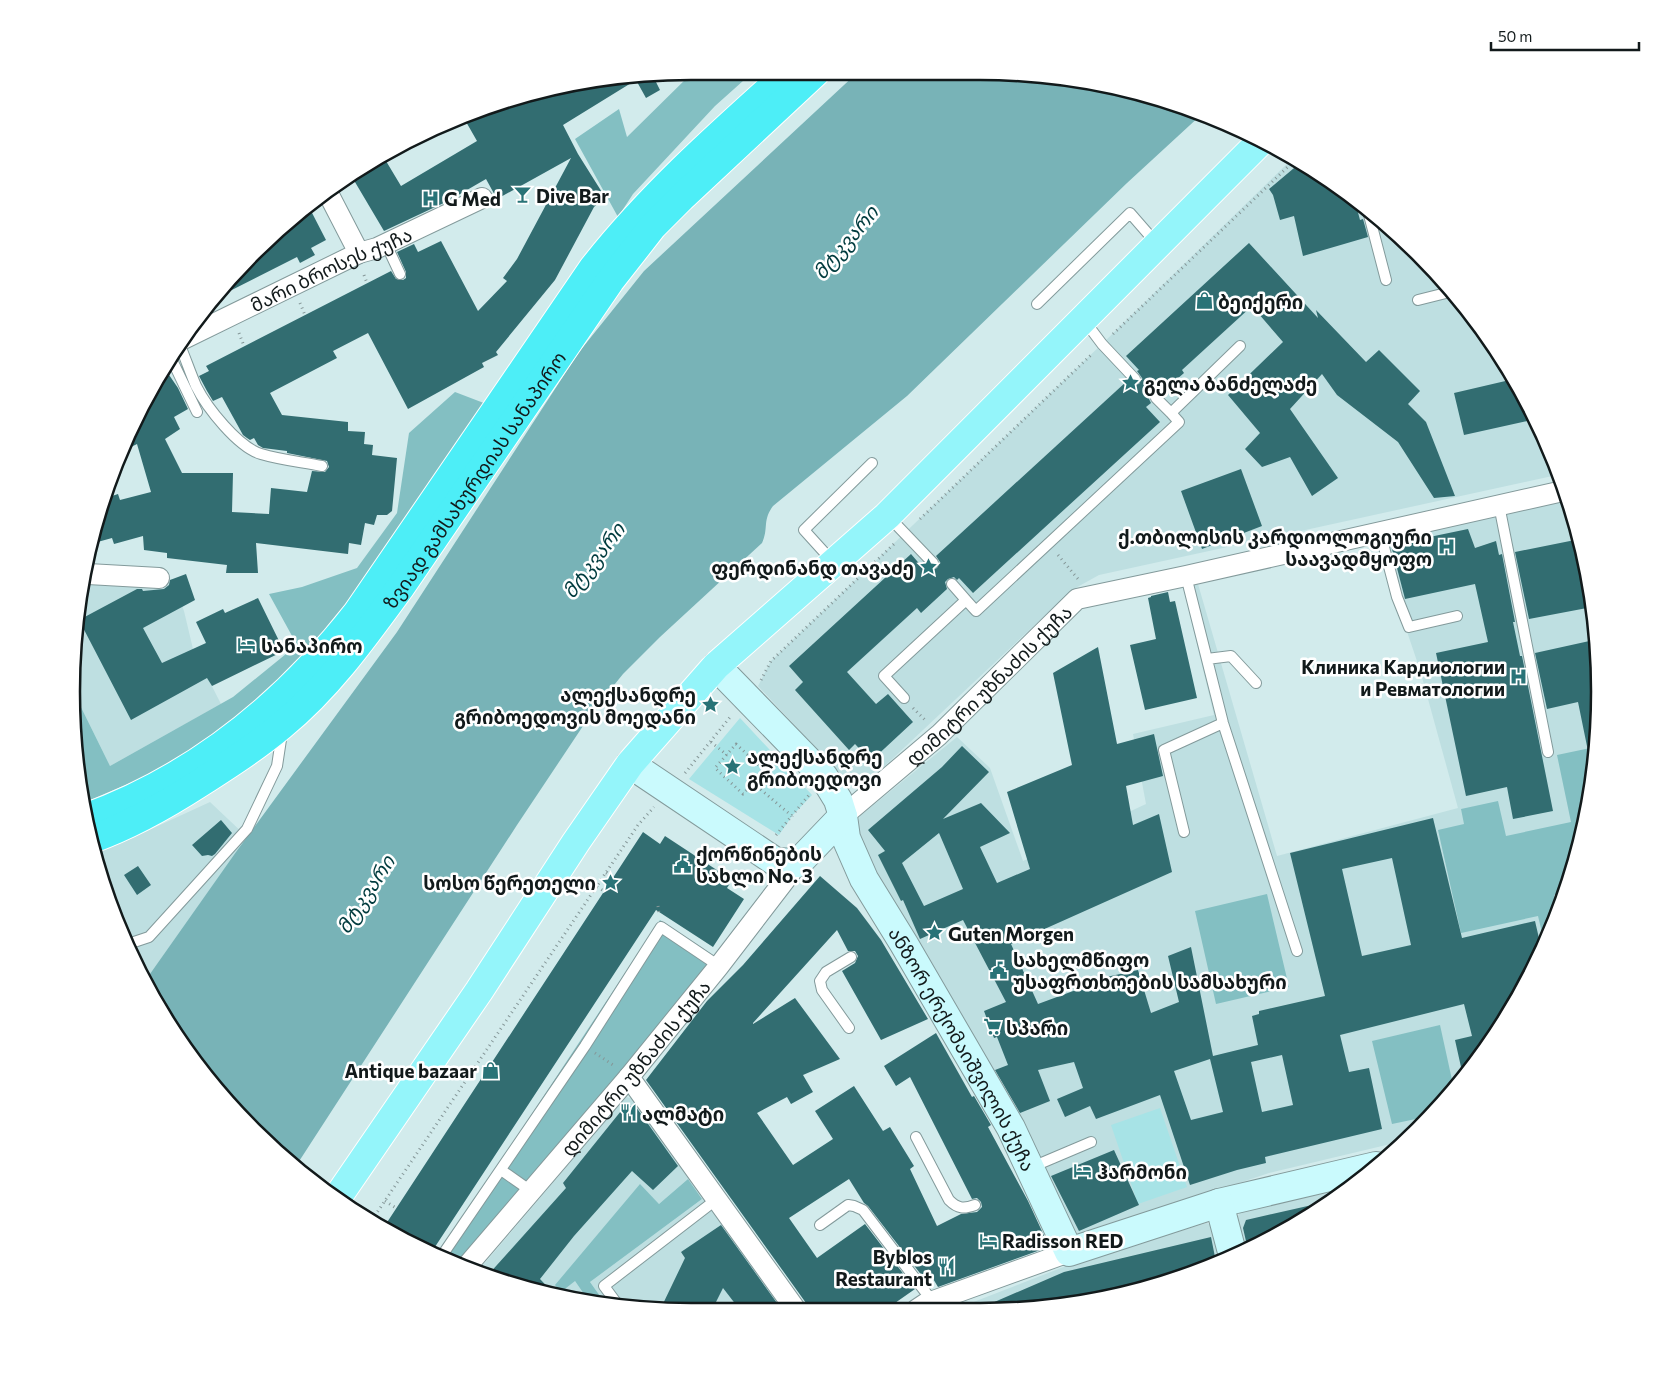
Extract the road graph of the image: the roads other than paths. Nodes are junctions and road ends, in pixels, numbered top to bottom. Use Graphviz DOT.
graph roads {
  1 [pos="779,80"];
  2 [pos="807,80"];
  3 [pos="1256,146"];
  4 [pos="331,198"];
  5 [pos="482,198"];
  6 [pos="1371,222"];
  7 [pos="386,244"];
  8 [pos="1157,244"];
  9 [pos="359,254"];
  10 [pos="400,274"];
  11 [pos="1386,280"];
  12 [pos="1444,294"];
  13 [pos="1418,300"];
  14 [pos="1037,304"];
  15 [pos="1084,320"];
  16 [pos="195,335"];
  17 [pos="1240,346"];
  18 [pos="184,351"];
  19 [pos="174,366"];
  20 [pos="1135,379"];
  21 [pos="1156,398"];
  22 [pos="197,412"];
  23 [pos="1171,413"];
  24 [pos="872,462"];
  25 [pos="322,466"];
  26 [pos="1558,492"];
  27 [pos="1499,505"];
  28 [pos="896,525"];
  29 [pos="1380,532"];
  30 [pos="833,563"];
  31 [pos="933,564"];
  32 [pos="92,574"];
  33 [pos="1186,576"];
  34 [pos="159,578"];
  35 [pos="952,584"];
  36 [pos="966,600"];
  37 [pos="1457,616"];
  38 [pos="1207,659"];
  39 [pos="716,666"];
  40 [pos="1256,683"];
  41 [pos="904,698"];
  42 [pos="1222,723"];
  43 [pos="283,725"];
  44 [pos="1548,752"];
  45 [pos="630,764"];
  46 [pos="843,816"];
  47 [pos="97,831"];
  48 [pos="1184,832"];
  49 [pos="97,833"];
  50 [pos="851,851"];
  51 [pos="804,858"];
  52 [pos="134,942"];
  53 [pos="1297,951"];
  54 [pos="851,957"];
  55 [pos="719,966"];
  56 [pos="849,1028"];
  57 [pos="629,1077"];
  58 [pos="916,1137"];
  59 [pos="1091,1142"];
  60 [pos="501,1170"];
  61 [pos="1361,1170"];
  62 [pos="1033,1179"];
  63 [pos="530,1191"];
  64 [pos="341,1192"];
  65 [pos="717,1199"];
  66 [pos="1219,1203"];
  67 [pos="975,1205"];
  68 [pos="820,1225"];
  69 [pos="1231,1248"];
  70 [pos="445,1251"];
  71 [pos="1069,1252"];
  72 [pos="471,1261"];
  73 [pos="613,1298"];
  74 [pos="791,1303"];
  75 [pos="922,1303"];
  76 [pos="932,1303"];
  1 -- 47 [label="highway, ზვიად გამსახურდიას სანაპირო"];
  2 -- 43 [label="highway, ზვიად გამსახურდიას სანაპირო"];
  3 -- 8 [label="main road"];
  4 -- 9 [label="street"];
  5 -- 7 [label="street, მარი ბროსეს ქუჩა"];
  6 -- 11 [label="lane"];
  7 -- 9 [label="street, მარი ბროსეს ქუჩა"];
  7 -- 10 [label="lane"];
  8 -- 14 [label="lane"];
  8 -- 15 [label="main road"];
  9 -- 16 [label="street, მარი ბროსეს ქუჩა"];
  12 -- 13 [label="lane"];
  15 -- 20 [label="lane"];
  15 -- 28 [label="main road"];
  17 -- 23 [label="lane"];
  18 -- 25 [label="lane"];
  19 -- 22 [label="lane"];
  21 -- 23 [label="lane"];
  23 -- 36 [label="lane"];
  24 -- 30 [label="lane"];
  26 -- 27 [label="street, დიმიტრი უზნაძის ქუჩა"];
  27 -- 29 [label="street, დიმიტრი უზნაძის ქუჩა"];
  27 -- 44 [label="lane"];
  28 -- 30 [label="main road"];
  28 -- 31 [label="lane"];
  29 -- 33 [label="street, დიმიტრი უზნაძის ქუჩა"];
  29 -- 37 [label="lane"];
  30 -- 39 [label="main road"];
  32 -- 34 [label="street"];
  33 -- 38 [label="lane"];
  33 -- 46 [label="street, დიმიტრი უზნაძის ქუჩა"];
  35 -- 36 [label="lane"];
  36 -- 41 [label="lane"];
  38 -- 40 [label="lane"];
  38 -- 42 [label="lane"];
  39 -- 45 [label="main road"];
  39 -- 46 [label="main road, ანზორ ერქომაიშვილის ქუჩა"];
  42 -- 48 [label="lane"];
  42 -- 53 [label="lane"];
  43 -- 49 [label="highway, ზვიად გამსახურდიას სანაპირო"];
  43 -- 52 [label="lane"];
  45 -- 51 [label="main road"];
  45 -- 64 [label="main road"];
  46 -- 50 [label="main road, ანზორ ერქომაიშვილის ქუჩა"];
  46 -- 51 [label="main road, დიმიტრი უზნაძის ქუჩა"];
  50 -- 51 [label="main road"];
  50 -- 62 [label="main road, ანზორ ერქომაიშვილის ქუჩა"];
  51 -- 55 [label="street, დიმიტრი უზნაძის ქუჩა"];
  54 -- 56 [label="lane"];
  55 -- 57 [label="street, დიმიტრი უზნაძის ქუჩა"];
  55 -- 60 [label="lane"];
  57 -- 63 [label="street, დიმიტრი უზნაძის ქუჩა"];
  57 -- 65 [label="street"];
  58 -- 67 [label="lane"];
  59 -- 62 [label="lane"];
  60 -- 63 [label="lane"];
  60 -- 70 [label="lane"];
  61 -- 66 [label="main road"];
  62 -- 71 [label="main road, ანზორ ერქომაიშვილის ქუჩა"];
  63 -- 72 [label="street, დიმიტრი უზნაძის ქუჩა"];
  65 -- 73 [label="lane"];
  65 -- 74 [label="street"];
  66 -- 69 [label="main road"];
  66 -- 71 [label="main road"];
  68 -- 75 [label="lane"];
  71 -- 76 [label="street"];
}
